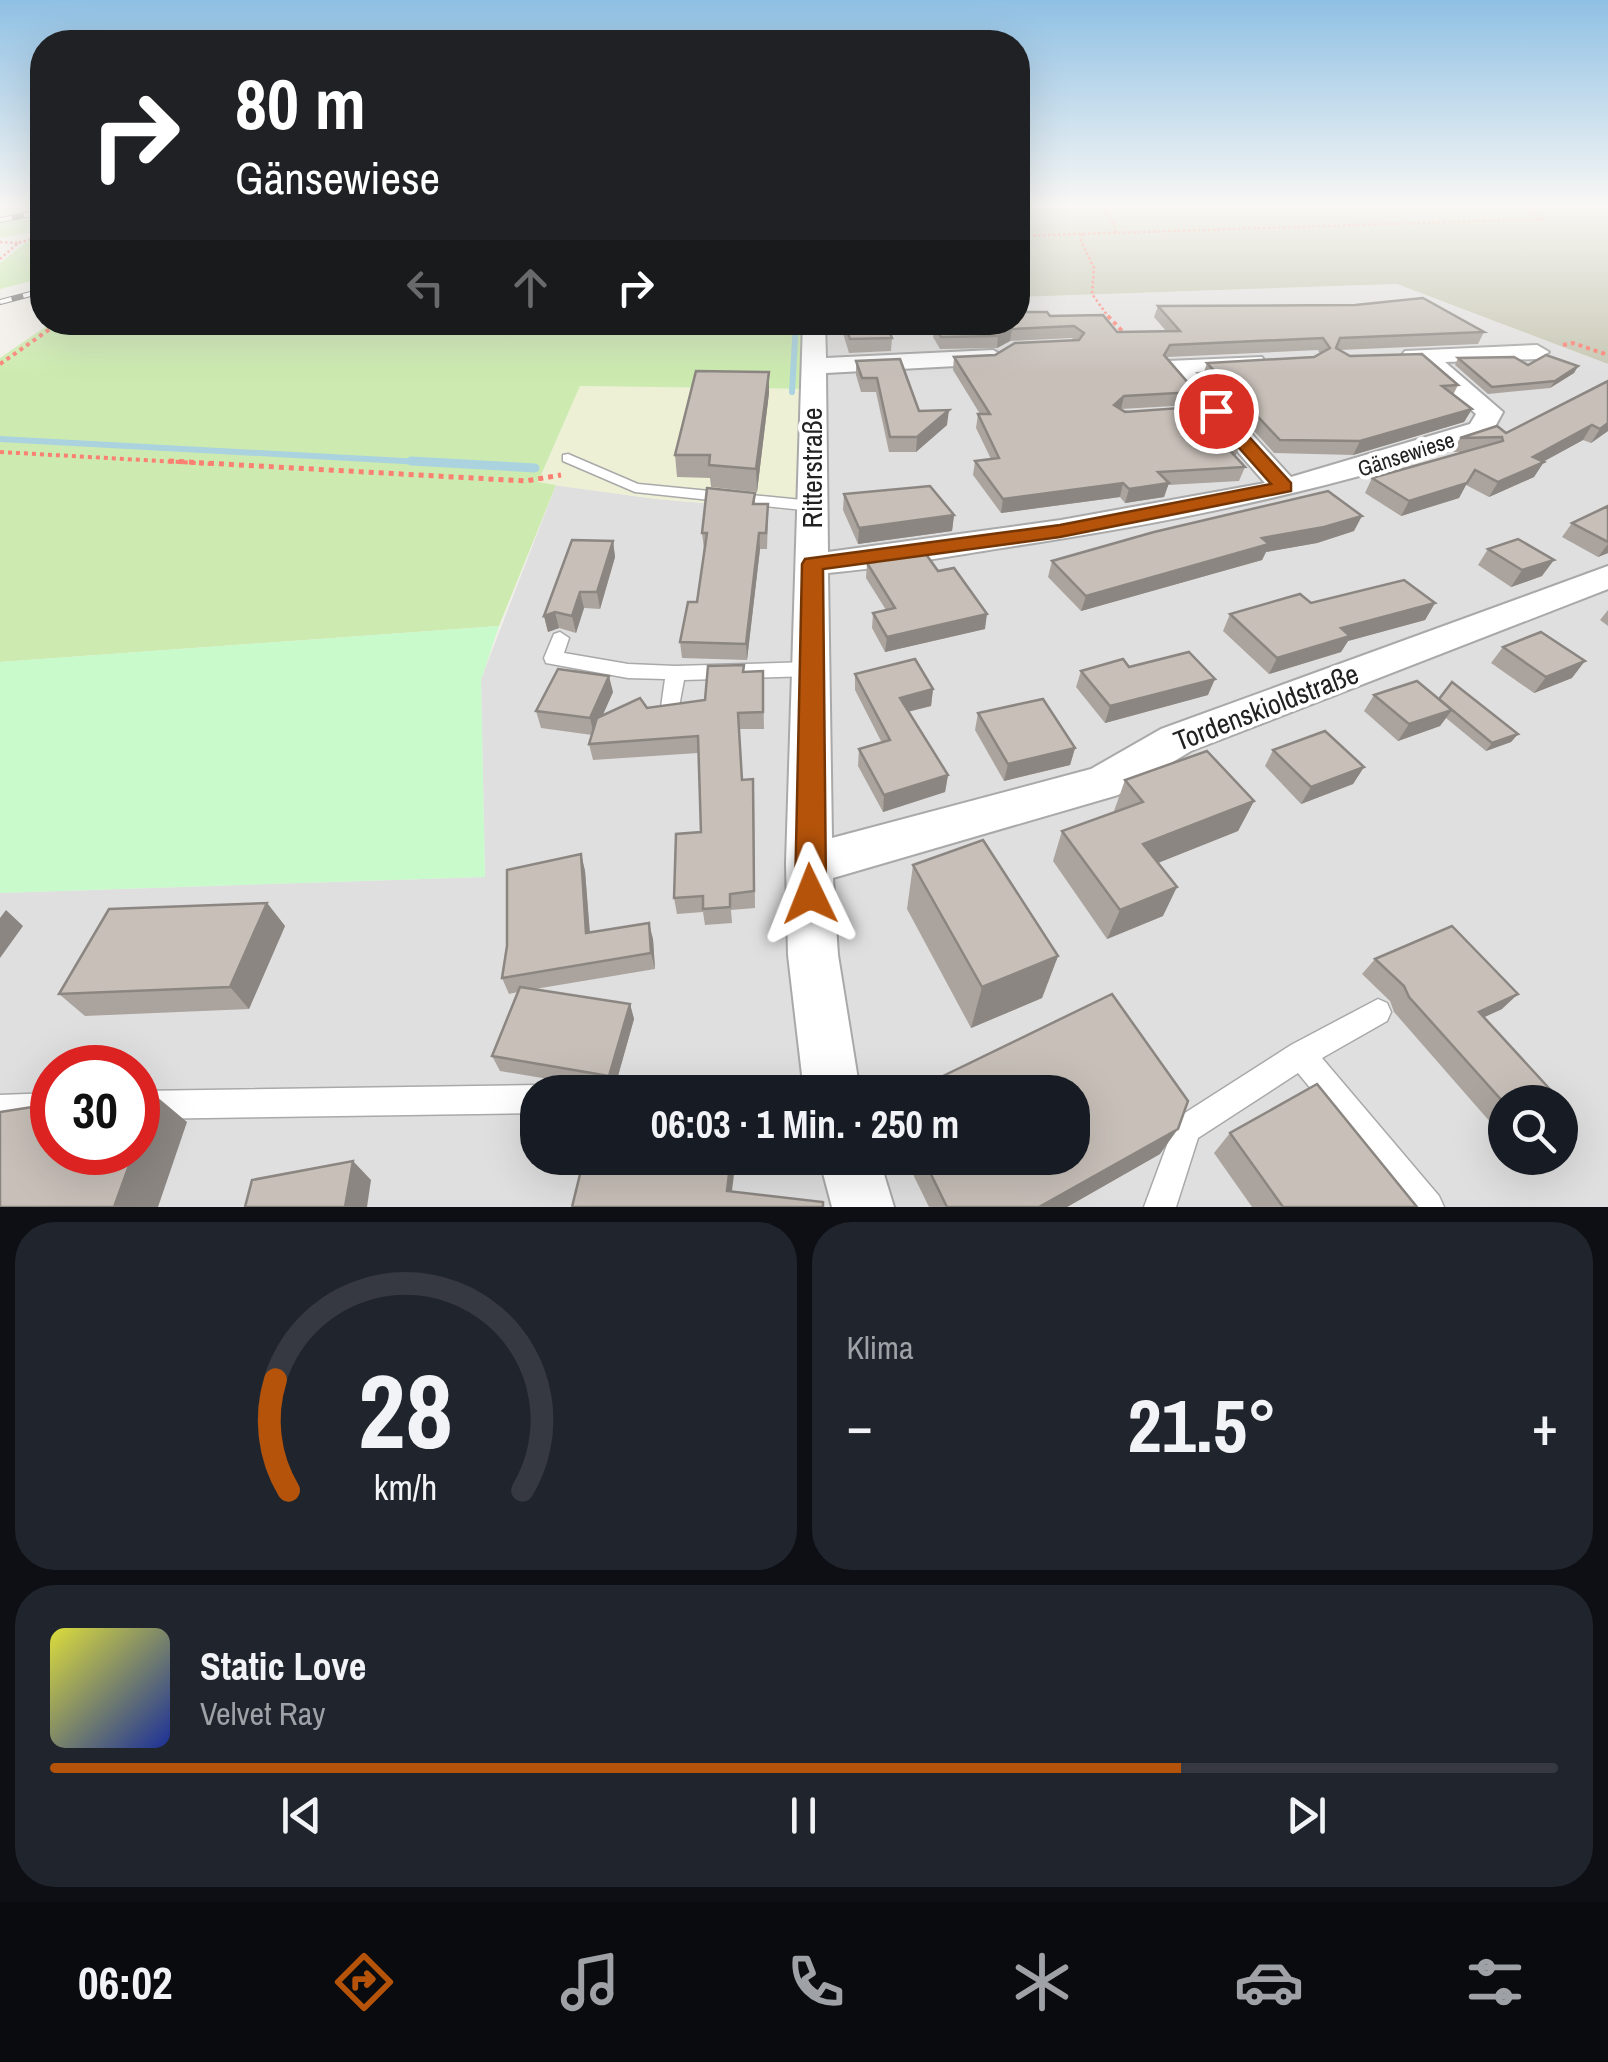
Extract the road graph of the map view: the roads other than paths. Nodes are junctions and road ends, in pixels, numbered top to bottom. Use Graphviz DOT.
graph roads {
  1 [pos="814,335"];
  2 [pos="1537,352"];
  3 [pos="998,354"];
  4 [pos="1423,356"];
  5 [pos="1385,357"];
  6 [pos="1275,361"];
  7 [pos="813,366"];
  8 [pos="568,458"];
  9 [pos="1284,487"];
  10 [pos="812,506"];
  11 [pos="812,564"];
  12 [pos="1608,577"];
  13 [pos="560,638"];
  14 [pos="811,669"];
  15 [pos="675,673"];
  16 [pos="671,707"];
  17 [pos="809,863"];
  18 [pos="1378,1012"];
  19 [pos="1301,1056"];
  20 [pos="830,1075"];
  21 [pos="520,1100"];
  22 [pos="160,1106"];
  23 [pos="0,1108"];
  24 [pos="30,1108"];
  25 [pos="854,1175"];
  26 [pos="863,1207"];
  27 [pos="1160,1207"];
  28 [pos="1428,1207"];
  1 -- 7 [label="street, Ritterstraße"];
  2 -- 4 [label="street"];
  3 -- 7 [label="street"];
  4 -- 5 [label="street"];
  4 -- 9 [label="street, Gänsewiese"];
  6 -- 9 [label="street"];
  7 -- 10 [label="street, Ritterstraße"];
  8 -- 10 [label="lane"];
  9 -- 11 [label="street, Gänsewiese"];
  10 -- 11 [label="street, Ritterstraße"];
  11 -- 14 [label="street, Ritterstraße"];
  12 -- 17 [label="street, Tordenskioldstraße"];
  13 -- 15 [label="lane"];
  14 -- 15 [label="lane"];
  14 -- 17 [label="street, Ritterstraße"];
  15 -- 16 [label="lane"];
  17 -- 20 [label="street, Ritterstraße"];
  18 -- 19 [label="lane"];
  19 -- 27 [label="lane"];
  19 -- 28 [label="lane"];
  21 -- 22 [label="lane"];
  23 -- 24 [label="lane"];
  25 -- 26 [label="street"];
}
